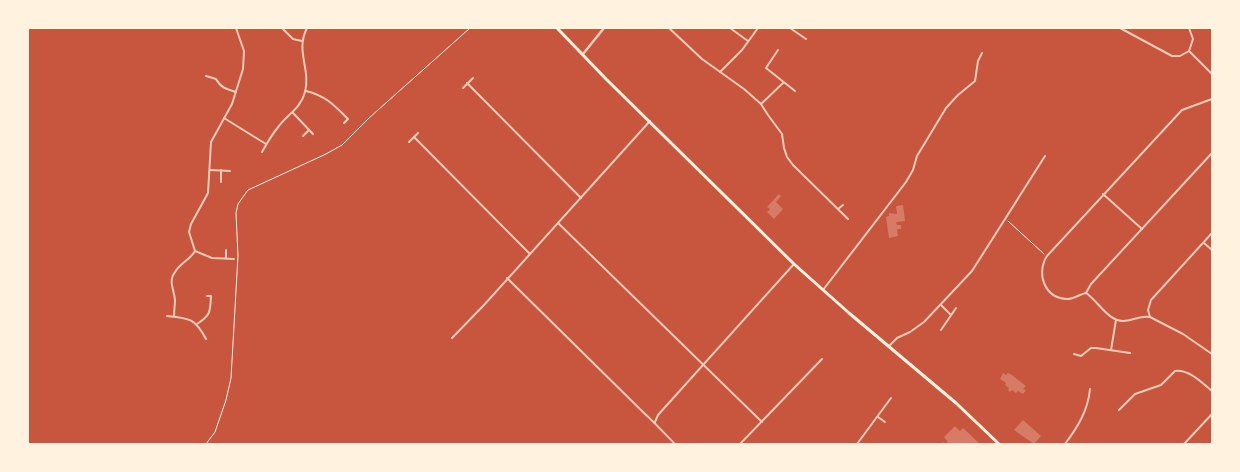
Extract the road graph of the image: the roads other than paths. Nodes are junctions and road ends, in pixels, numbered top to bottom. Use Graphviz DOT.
graph roads {
  1 [pos="236,28"];
  2 [pos="282,28"];
  3 [pos="307,28"];
  4 [pos="556,28"];
  5 [pos="604,28"];
  6 [pos="669,28"];
  7 [pos="675,28"];
  8 [pos="730,28"];
  9 [pos="758,28"];
  10 [pos="790,28"];
  11 [pos="797,28"];
  12 [pos="1120,28"];
  13 [pos="1189,28"];
  14 [pos="672,30"];
  15 [pos="795,31"];
  16 [pos="806,39"];
  17 [pos="748,41"];
  18 [pos="302,42"];
  19 [pos="778,50"];
  20 [pos="1189,51"];
  21 [pos="982,53"];
  22 [pos="583,54"];
  23 [pos="720,72"];
  24 [pos="1212,74"];
  25 [pos="206,76"];
  26 [pos="473,78"];
  27 [pos="468,83"];
  28 [pos="783,83"];
  29 [pos="463,88"];
  30 [pos="305,91"];
  31 [pos="795,91"];
  32 [pos="236,92"];
  33 [pos="1212,99"];
  34 [pos="761,104"];
  35 [pos="293,113"];
  36 [pos="351,116"];
  37 [pos="224,118"];
  38 [pos="348,119"];
  39 [pos="650,121"];
  40 [pos="344,123"];
  41 [pos="309,130"];
  42 [pos="418,133"];
  43 [pos="312,134"];
  44 [pos="302,136"];
  45 [pos="414,137"];
  46 [pos="408,142"];
  47 [pos="266,144"];
  48 [pos="262,152"];
  49 [pos="1212,153"];
  50 [pos="1045,156"];
  51 [pos="209,170"];
  52 [pos="221,170"];
  53 [pos="230,171"];
  54 [pos="221,182"];
  55 [pos="1103,194"];
  56 [pos="581,198"];
  57 [pos="843,204"];
  58 [pos="838,209"];
  59 [pos="848,218"];
  60 [pos="558,223"];
  61 [pos="1142,230"];
  62 [pos="1212,233"];
  63 [pos="1204,243"];
  64 [pos="226,250"];
  65 [pos="1212,250"];
  66 [pos="195,251"];
  67 [pos="530,254"];
  68 [pos="226,258"];
  69 [pos="234,259"];
  70 [pos="794,264"];
  71 [pos="507,278"];
  72 [pos="823,290"];
  73 [pos="1086,293"];
  74 [pos="207,296"];
  75 [pos="941,305"];
  76 [pos="956,308"];
  77 [pos="951,315"];
  78 [pos="166,316"];
  79 [pos="174,316"];
  80 [pos="1150,318"];
  81 [pos="1116,320"];
  82 [pos="197,325"];
  83 [pos="941,330"];
  84 [pos="452,338"];
  85 [pos="206,339"];
  86 [pos="889,346"];
  87 [pos="1111,350"];
  88 [pos="1130,353"];
  89 [pos="1074,354"];
  90 [pos="1212,354"];
  91 [pos="822,359"];
  92 [pos="702,365"];
  93 [pos="1090,390"];
  94 [pos="1212,391"];
  95 [pos="891,398"];
  96 [pos="1118,410"];
  97 [pos="1212,414"];
  98 [pos="878,417"];
  99 [pos="655,422"];
  100 [pos="762,422"];
  101 [pos="885,422"];
  102 [pos="676,444"];
  103 [pos="740,444"];
  104 [pos="857,444"];
  105 [pos="999,444"];
  106 [pos="1064,444"];
  107 [pos="1184,444"];
  1 -- 32 [label="street"];
  2 -- 18 [label="street"];
  3 -- 18 [label="street"];
  4 -- 22 [label="main road"];
  5 -- 22 [label="street"];
  6 -- 14 [label="street"];
  7 -- 14 [label="street"];
  8 -- 17 [label="street"];
  9 -- 17 [label="street"];
  10 -- 15 [label="street"];
  11 -- 15 [label="street"];
  12 -- 20 [label="street"];
  13 -- 20 [label="street"];
  14 -- 23 [label="street"];
  15 -- 16 [label="street"];
  17 -- 23 [label="street"];
  18 -- 30 [label="street"];
  19 -- 28 [label="street"];
  20 -- 24 [label="street"];
  21 -- 72 [label="street"];
  22 -- 39 [label="main road"];
  23 -- 34 [label="street"];
  25 -- 32 [label="street"];
  26 -- 27 [label="street"];
  27 -- 29 [label="street"];
  27 -- 56 [label="street"];
  28 -- 31 [label="street"];
  28 -- 34 [label="street"];
  30 -- 35 [label="street"];
  30 -- 38 [label="street"];
  32 -- 37 [label="street"];
  33 -- 55 [label="street"];
  34 -- 58 [label="street"];
  35 -- 41 [label="street"];
  35 -- 47 [label="street"];
  36 -- 38 [label="street"];
  37 -- 47 [label="street"];
  37 -- 51 [label="street"];
  38 -- 40 [label="street"];
  39 -- 56 [label="street"];
  39 -- 70 [label="main road"];
  41 -- 43 [label="street"];
  41 -- 44 [label="street"];
  42 -- 45 [label="street"];
  45 -- 46 [label="street"];
  45 -- 67 [label="street"];
  47 -- 48 [label="street"];
  49 -- 61 [label="street"];
  50 -- 75 [label="street"];
  51 -- 52 [label="street"];
  51 -- 66 [label="street"];
  52 -- 53 [label="street"];
  52 -- 54 [label="street"];
  55 -- 61 [label="street"];
  55 -- 73 [label="street"];
  56 -- 60 [label="street"];
  57 -- 58 [label="street"];
  58 -- 59 [label="street"];
  60 -- 67 [label="street"];
  60 -- 92 [label="street"];
  61 -- 73 [label="street"];
  62 -- 63 [label="street"];
  63 -- 65 [label="street"];
  63 -- 80 [label="street"];
  64 -- 68 [label="street"];
  66 -- 68 [label="street"];
  66 -- 79 [label="street"];
  67 -- 71 [label="street"];
  68 -- 69 [label="street"];
  70 -- 72 [label="main road"];
  70 -- 92 [label="street"];
  71 -- 84 [label="street"];
  71 -- 99 [label="street"];
  72 -- 86 [label="main road"];
  73 -- 81 [label="street"];
  74 -- 82 [label="street"];
  75 -- 77 [label="street"];
  75 -- 86 [label="street"];
  76 -- 77 [label="street"];
  77 -- 83 [label="street"];
  78 -- 79 [label="street"];
  79 -- 82 [label="street"];
  80 -- 81 [label="street"];
  80 -- 90 [label="street"];
  81 -- 87 [label="street"];
  82 -- 85 [label="street"];
  86 -- 105 [label="main road"];
  87 -- 88 [label="street"];
  87 -- 89 [label="street"];
  91 -- 100 [label="street"];
  92 -- 99 [label="street"];
  92 -- 100 [label="street"];
  93 -- 106 [label="street"];
  94 -- 96 [label="street"];
  95 -- 98 [label="street"];
  97 -- 107 [label="street"];
  98 -- 101 [label="street"];
  98 -- 104 [label="street"];
  99 -- 102 [label="street"];
  100 -- 103 [label="street"];
}
